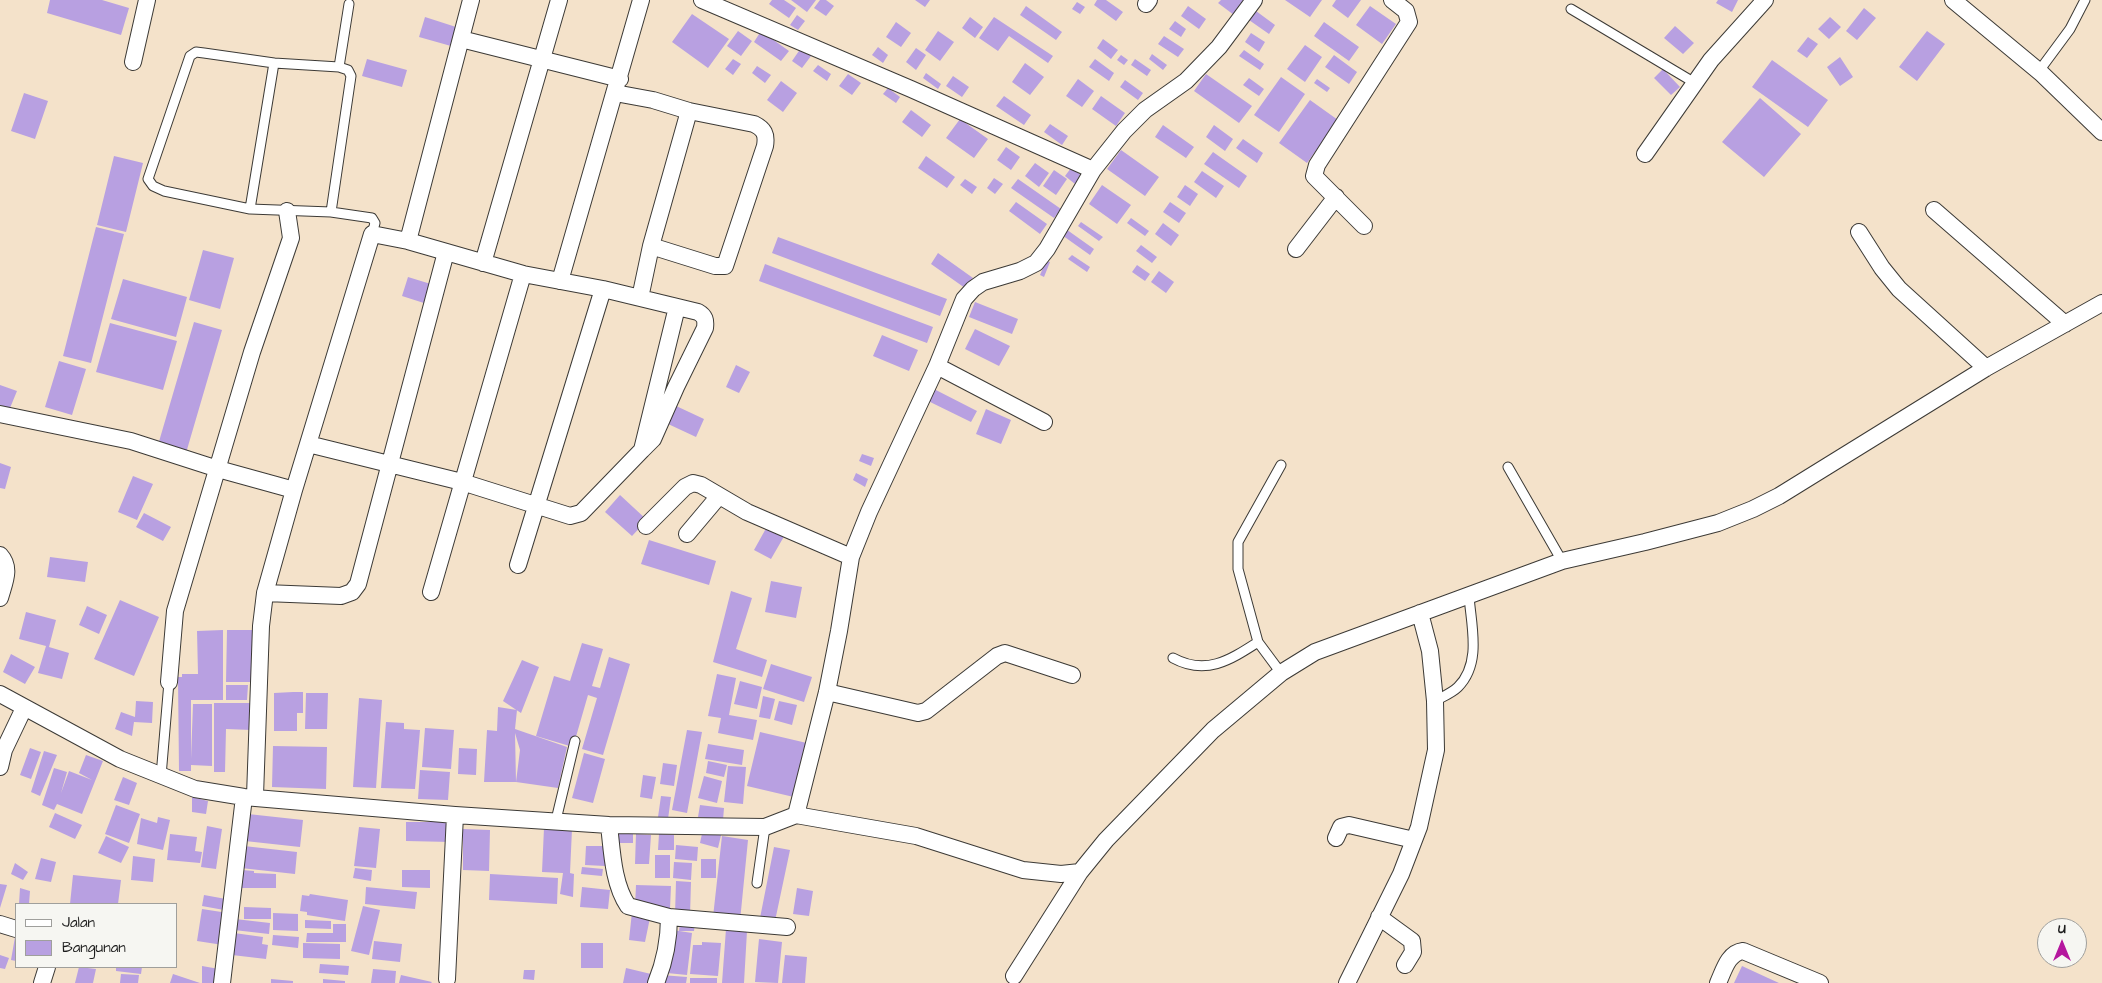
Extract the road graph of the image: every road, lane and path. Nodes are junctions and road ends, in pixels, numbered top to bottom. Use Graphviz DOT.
graph roads {
  1 [pos="147,0"];
  2 [pos="471,0"];
  3 [pos="559,0"];
  4 [pos="641,0"];
  5 [pos="702,0"];
  6 [pos="1254,0"];
  7 [pos="1392,0"];
  8 [pos="1764,0"];
  9 [pos="1953,0"];
  10 [pos="2086,0"];
  11 [pos="350,4"];
  12 [pos="1571,9"];
  13 [pos="461,39"];
  14 [pos="542,59"];
  15 [pos="133,62"];
  16 [pos="274,63"];
  17 [pos="340,67"];
  18 [pos="2039,71"];
  19 [pos="1695,83"];
  20 [pos="618,86"];
  21 [pos="689,112"];
  22 [pos="2102,132"];
  23 [pos="1645,154"];
  24 [pos="1093,170"];
  25 [pos="1336,197"];
  26 [pos="250,209"];
  27 [pos="1934,210"];
  28 [pos="287,211"];
  29 [pos="331,212"];
  30 [pos="1364,226"];
  31 [pos="1859,232"];
  32 [pos="372,234"];
  33 [pos="408,241"];
  34 [pos="651,246"];
  35 [pos="1296,249"];
  36 [pos="446,252"];
  37 [pos="483,263"];
  38 [pos="523,274"];
  39 [pos="560,281"];
  40 [pos="603,289"];
  41 [pos="640,298"];
  42 [pos="2102,304"];
  43 [pos="677,307"];
  44 [pos="2065,324"];
  45 [pos="936,366"];
  46 [pos="1986,368"];
  47 [pos="0,414"];
  48 [pos="1044,422"];
  49 [pos="308,444"];
  50 [pos="642,450"];
  51 [pos="389,464"];
  52 [pos="1281,464"];
  53 [pos="1508,467"];
  54 [pos="218,469"];
  55 [pos="462,482"];
  56 [pos="294,490"];
  57 [pos="719,496"];
  58 [pos="536,506"];
  59 [pos="646,526"];
  60 [pos="687,534"];
  61 [pos="0,555"];
  62 [pos="851,557"];
  63 [pos="1562,561"];
  64 [pos="518,565"];
  65 [pos="431,592"];
  66 [pos="265,593"];
  67 [pos="1469,596"];
  68 [pos="0,598"];
  69 [pos="1420,613"];
  70 [pos="1258,642"];
  71 [pos="1173,658"];
  72 [pos="1281,673"];
  73 [pos="1072,675"];
  74 [pos="169,682"];
  75 [pos="827,692"];
  76 [pos="0,694"];
  77 [pos="1434,701"];
  78 [pos="24,708"];
  79 [pos="575,741"];
  80 [pos="0,767"];
  81 [pos="161,776"];
  82 [pos="249,796"];
  83 [pos="455,815"];
  84 [pos="796,815"];
  85 [pos="556,820"];
  86 [pos="609,825"];
  87 [pos="765,827"];
  88 [pos="1336,838"];
  89 [pos="1414,840"];
  90 [pos="1080,872"];
  91 [pos="757,883"];
  92 [pos="1379,916"];
  93 [pos="669,917"];
  94 [pos="0,924"];
  95 [pos="787,926"];
  96 [pos="15,930"];
  97 [pos="1405,965"];
  98 [pos="46,968"];
  99 [pos="1014,976"];
  100 [pos="447,979"];
  101 [pos="1801,980"];
  102 [pos="42,983"];
  103 [pos="222,983"];
  104 [pos="656,983"];
  105 [pos="1347,983"];
  106 [pos="1718,983"];
  107 [pos="1820,983"];
  1 -- 15 [label="street"];
  2 -- 13 [label="street"];
  3 -- 14 [label="street"];
  4 -- 20 [label="street"];
  5 -- 24 [label="street"];
  6 -- 24 [label="street"];
  7 -- 25 [label="street"];
  8 -- 19 [label="street"];
  9 -- 18 [label="street"];
  10 -- 18 [label="lane"];
  11 -- 17 [label="lane"];
  12 -- 19 [label="lane"];
  13 -- 14 [label="street"];
  13 -- 33 [label="street"];
  14 -- 20 [label="street"];
  14 -- 37 [label="street"];
  16 -- 17 [label="lane"];
  16 -- 26 [label="lane"];
  16 -- 26 [label="lane"];
  17 -- 29 [label="lane"];
  18 -- 22 [label="street"];
  19 -- 23 [label="street"];
  20 -- 21 [label="street"];
  20 -- 39 [label="street"];
  21 -- 34 [label="street"];
  21 -- 34 [label="street"];
  24 -- 45 [label="street"];
  25 -- 30 [label="street"];
  25 -- 35 [label="street"];
  26 -- 28 [label="lane"];
  27 -- 44 [label="street"];
  28 -- 29 [label="lane"];
  28 -- 54 [label="street"];
  29 -- 32 [label="lane"];
  31 -- 46 [label="street"];
  32 -- 33 [label="street"];
  32 -- 49 [label="street"];
  33 -- 36 [label="street"];
  34 -- 41 [label="street"];
  36 -- 37 [label="street"];
  36 -- 51 [label="street"];
  37 -- 38 [label="street"];
  38 -- 39 [label="street"];
  38 -- 55 [label="street"];
  39 -- 40 [label="street"];
  40 -- 41 [label="street"];
  40 -- 58 [label="street"];
  41 -- 43 [label="street"];
  42 -- 44 [label="street"];
  43 -- 50 [label="street"];
  43 -- 50 [label="street"];
  44 -- 46 [label="street"];
  45 -- 48 [label="street"];
  45 -- 62 [label="street"];
  46 -- 63 [label="street"];
  47 -- 54 [label="street"];
  49 -- 51 [label="street"];
  49 -- 56 [label="street"];
  50 -- 58 [label="street"];
  51 -- 55 [label="street"];
  51 -- 66 [label="street"];
  52 -- 70 [label="lane"];
  53 -- 63 [label="lane"];
  54 -- 56 [label="street"];
  54 -- 74 [label="street"];
  55 -- 58 [label="street"];
  55 -- 65 [label="street"];
  56 -- 66 [label="street"];
  57 -- 59 [label="street"];
  57 -- 60 [label="street"];
  57 -- 62 [label="street"];
  58 -- 64 [label="street"];
  61 -- 68 [label="street"];
  62 -- 75 [label="street"];
  63 -- 67 [label="street"];
  66 -- 82 [label="street"];
  67 -- 69 [label="street"];
  67 -- 77 [label="lane"];
  69 -- 72 [label="street"];
  69 -- 77 [label="street"];
  70 -- 71 [label="lane"];
  70 -- 72 [label="lane"];
  72 -- 90 [label="street"];
  73 -- 75 [label="street"];
  74 -- 81 [label="lane"];
  75 -- 84 [label="street"];
  76 -- 78 [label="street"];
  77 -- 89 [label="street"];
  78 -- 80 [label="street"];
  78 -- 81 [label="street"];
  79 -- 85 [label="lane"];
  81 -- 82 [label="street"];
  82 -- 83 [label="street"];
  82 -- 103 [label="street"];
  83 -- 85 [label="street"];
  83 -- 100 [label="street"];
  84 -- 87 [label="street"];
  84 -- 90 [label="street"];
  85 -- 86 [label="street"];
  86 -- 87 [label="street"];
  86 -- 93 [label="street"];
  87 -- 91 [label="lane"];
  88 -- 89 [label="street"];
  89 -- 92 [label="street"];
  90 -- 99 [label="street"];
  92 -- 97 [label="street"];
  92 -- 105 [label="street"];
  93 -- 95 [label="street"];
  93 -- 104 [label="street"];
  94 -- 96 [label="street"];
  98 -- 102 [label="street"];
  101 -- 106 [label="street"];
  101 -- 107 [label="street"];
}
